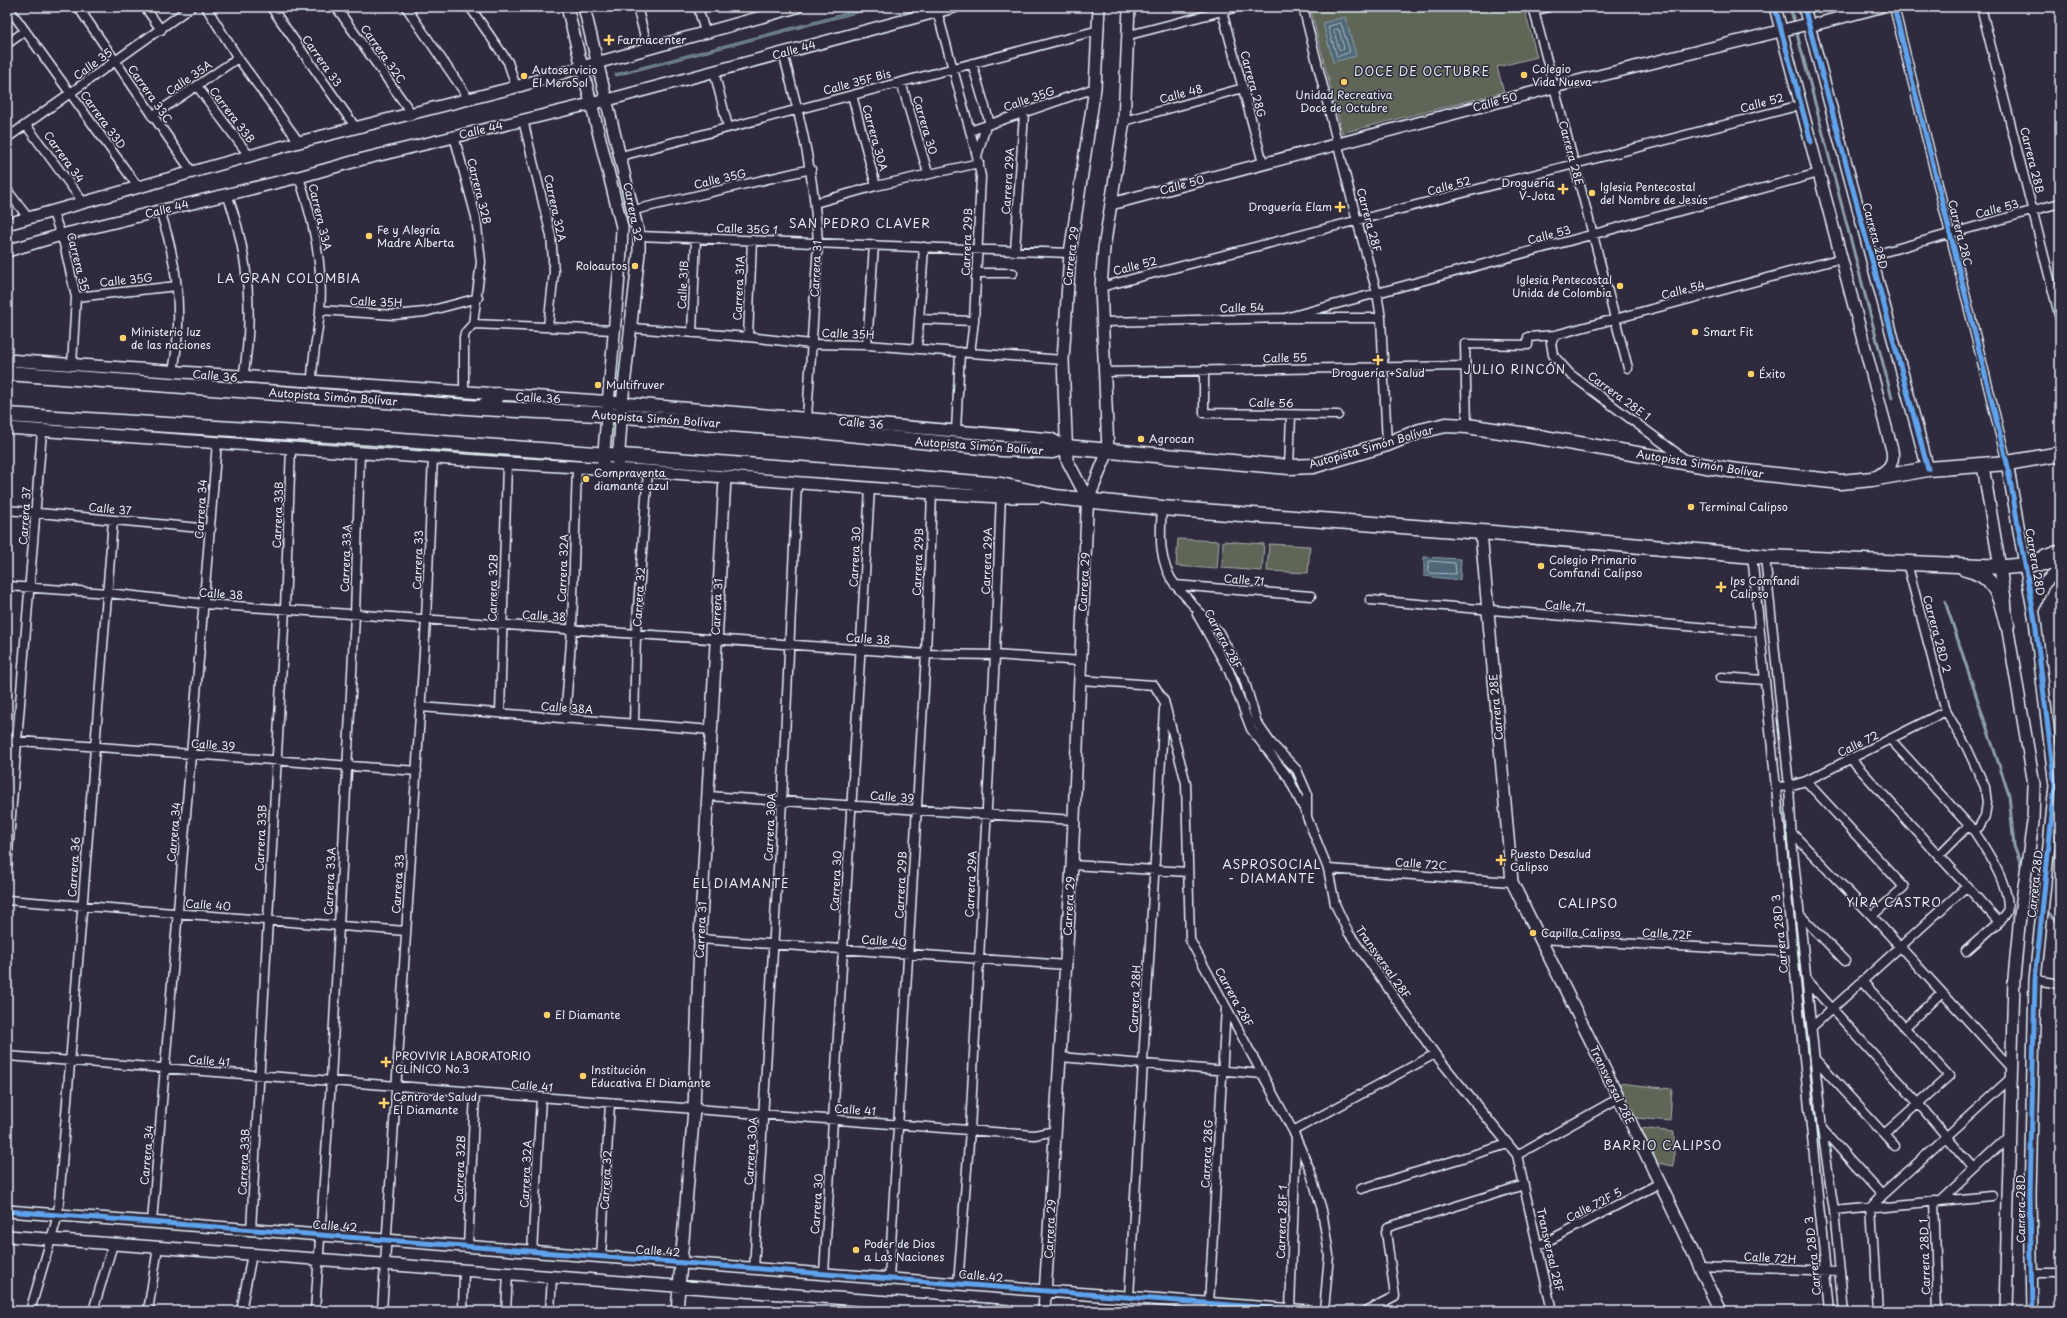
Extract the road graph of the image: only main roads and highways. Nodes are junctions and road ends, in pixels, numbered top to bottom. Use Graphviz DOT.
graph roads {
  1 [pos="7,373"];
  2 [pos="498,396"];
  3 [pos="481,408"];
  4 [pos="7,415"];
  5 [pos="2060,454"];
  6 [pos="2060,552"];
  7 [pos="1943,565"];
  8 [pos="2007,625"];
  1 -- 3 [label="highway, Autopista Simón Bolívar"];
  2 -- 3 [label="highway"];
  3 -- 5 [label="highway, Autopista Simón Bolívar"];
  4 -- 7 [label="highway"];
  6 -- 7 [label="highway"];
  7 -- 8 [label="highway"];
}
